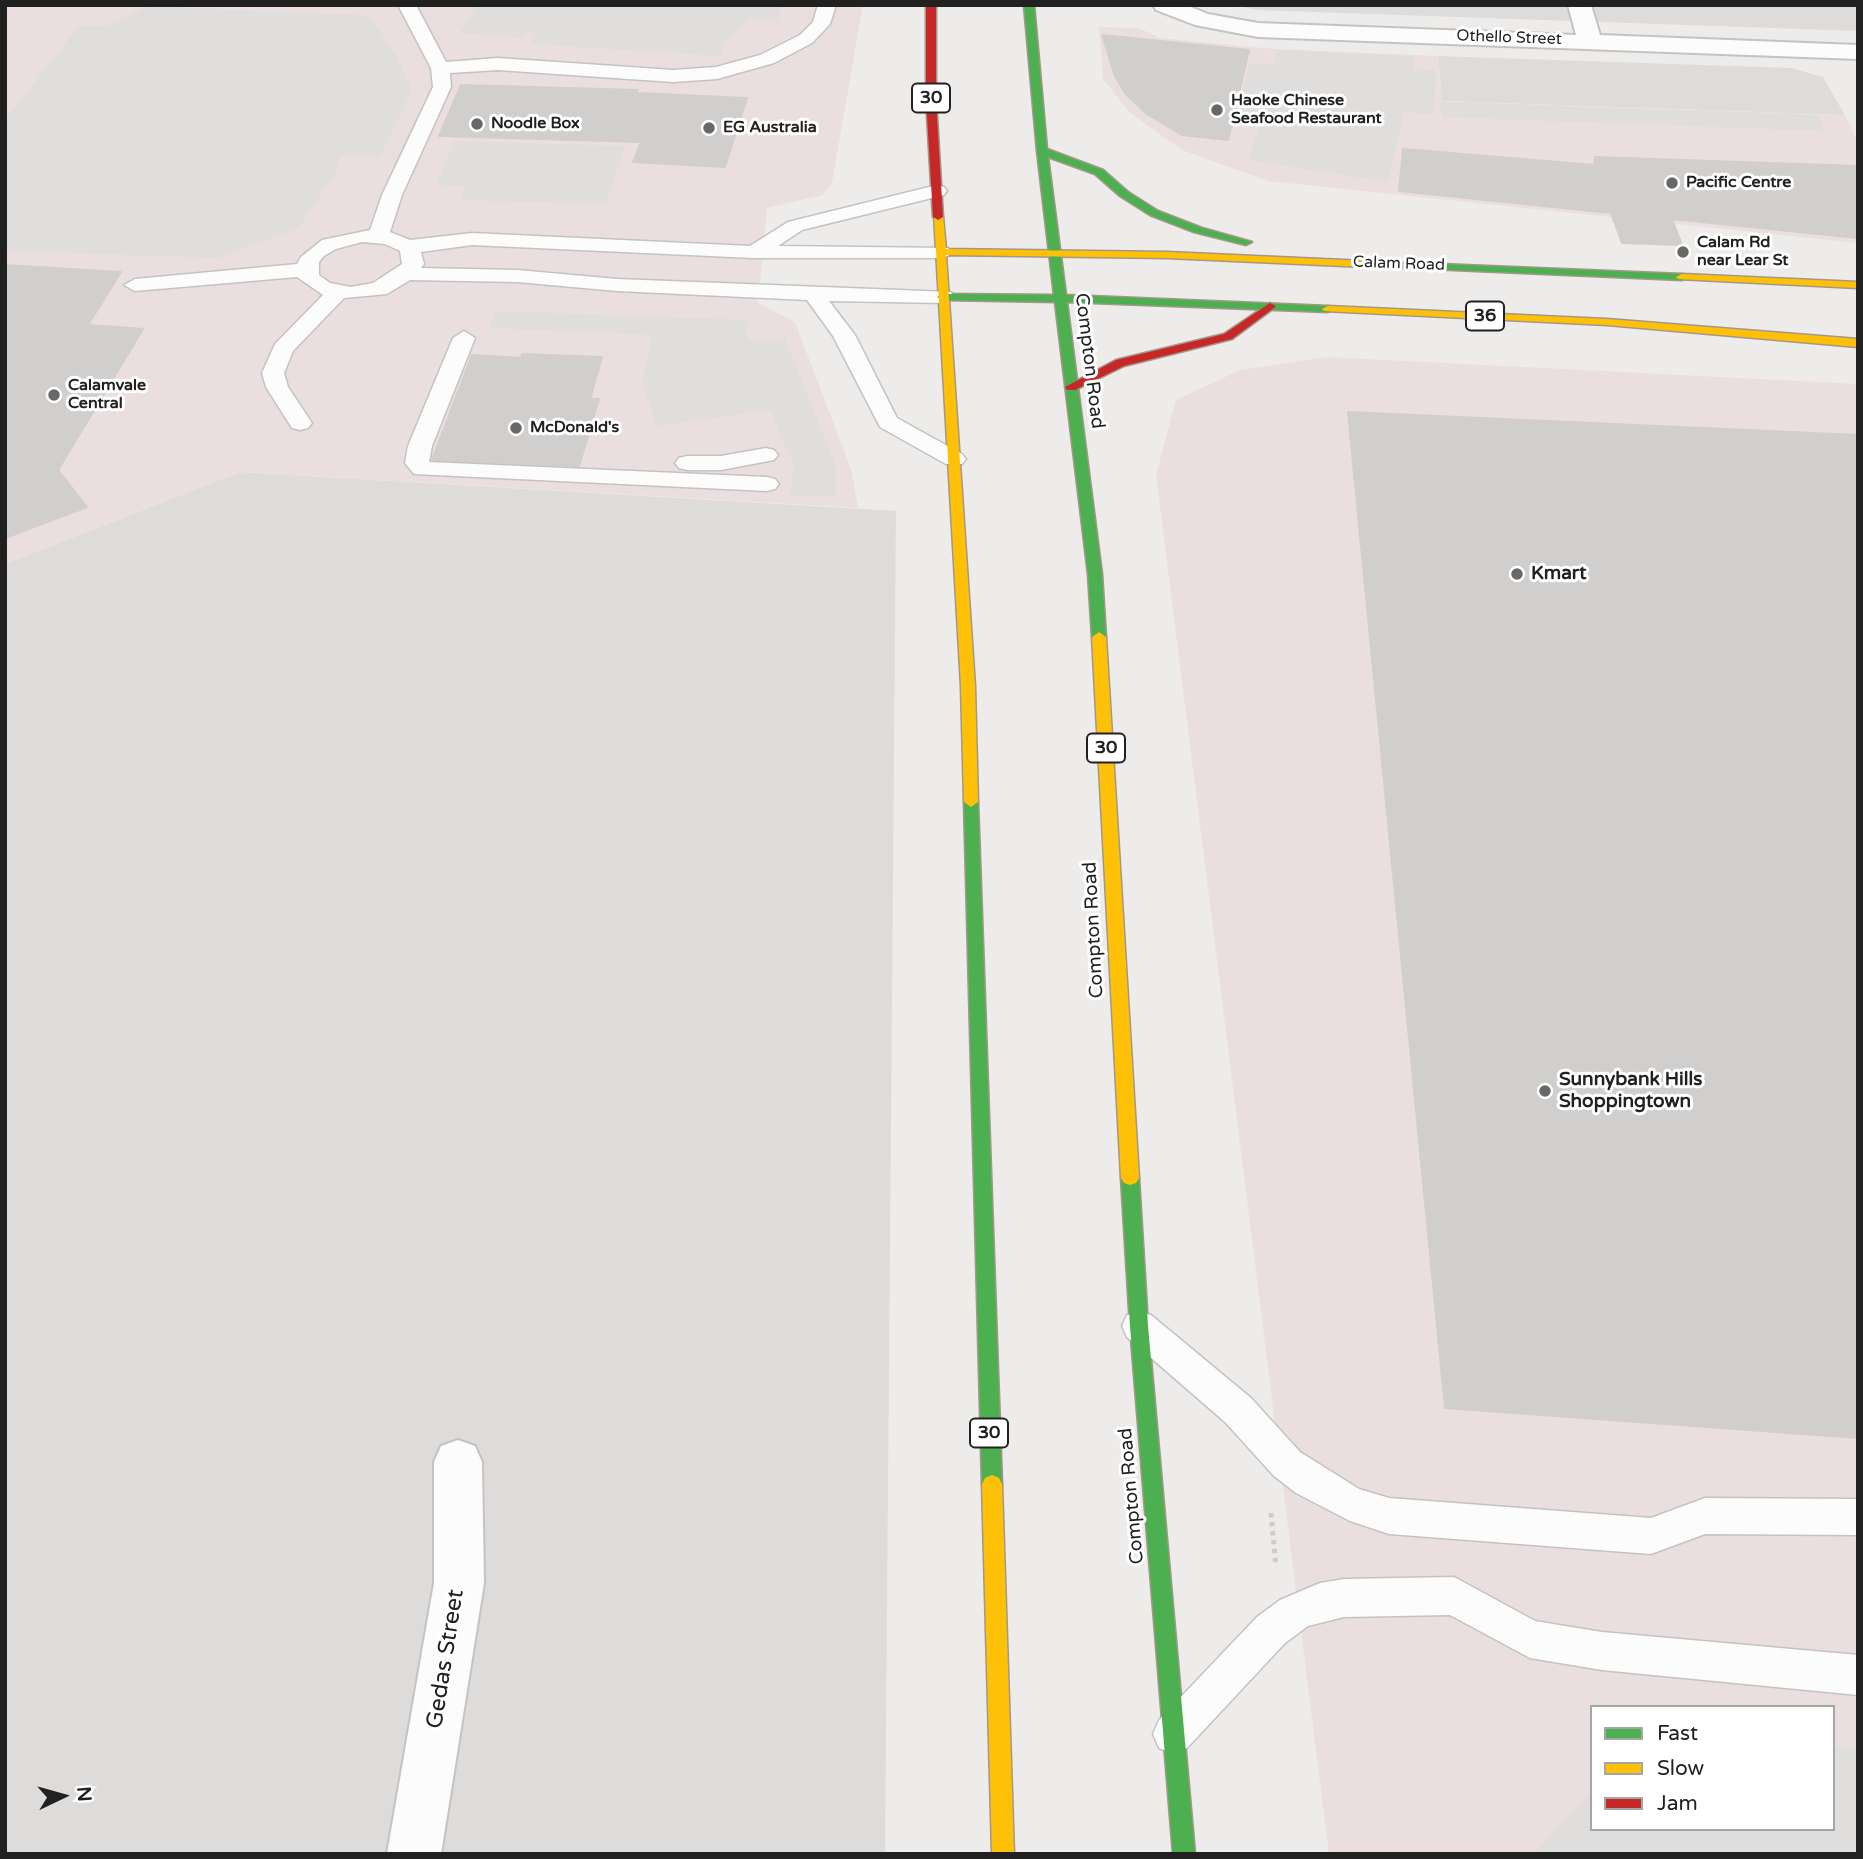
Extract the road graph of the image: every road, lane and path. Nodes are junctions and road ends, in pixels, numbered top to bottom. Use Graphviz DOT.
graph roads {
  1 [pos="407,5"];
  2 [pos="827,5"];
  3 [pos="931,5"];
  4 [pos="1030,5"];
  5 [pos="1164,5"];
  6 [pos="1579,5"];
  7 [pos="1590,41"];
  8 [pos="1858,52"];
  9 [pos="440,68"];
  10 [pos="1042,151"];
  11 [pos="937,191"];
  12 [pos="379,236"];
  13 [pos="407,247"];
  14 [pos="753,252"];
  15 [pos="941,252"];
  16 [pos="1054,252"];
  17 [pos="1304,260"];
  18 [pos="306,270"];
  19 [pos="406,274"];
  20 [pos="135,285"];
  21 [pos="1858,285"];
  22 [pos="338,292"];
  23 [pos="813,294"];
  24 [pos="943,297"];
  25 [pos="1060,299"];
  26 [pos="1270,306"];
  27 [pos="464,338"];
  28 [pos="1858,343"];
  29 [pos="1071,387"];
  30 [pos="300,423"];
  31 [pos="766,455"];
  32 [pos="954,459"];
  33 [pos="613,479"];
  34 [pos="767,484"];
  35 [pos="1139,1326"];
  36 [pos="458,1462"];
  37 [pos="1270,1507"];
  38 [pos="1858,1517"];
  39 [pos="1277,1581"];
  40 [pos="1858,1675"];
  41 [pos="1173,1734"];
  42 [pos="414,1854"];
  43 [pos="1003,1854"];
  44 [pos="1184,1854"];
  1 -- 9 [label="lane"];
  2 -- 9 [label="lane"];
  3 -- 11 [label="main road, 30"];
  4 -- 10 [label="main road, Compton Road / 30"];
  5 -- 7 [label="street, Othello Street"];
  6 -- 7 [label="street"];
  7 -- 8 [label="street, Othello Street"];
  9 -- 12 [label="lane"];
  10 -- 16 [label="main road, Compton Road / 30"];
  10 -- 17 [label="main road"];
  11 -- 14 [label="lane"];
  11 -- 15 [label="main road, 30"];
  12 -- 13 [label="lane"];
  12 -- 18 [label="lane"];
  13 -- 14 [label="lane"];
  13 -- 19 [label="lane"];
  14 -- 15 [label="lane"];
  15 -- 16 [label="main road, Calam Road"];
  15 -- 24 [label="main road, 30"];
  16 -- 17 [label="main road, Calam Road"];
  16 -- 25 [label="main road, Compton Road / 30"];
  17 -- 21 [label="main road, Calam Road"];
  18 -- 20 [label="lane"];
  18 -- 22 [label="lane"];
  19 -- 22 [label="lane"];
  19 -- 23 [label="lane"];
  22 -- 30 [label="lane"];
  23 -- 24 [label="lane"];
  23 -- 32 [label="lane"];
  24 -- 25 [label="main road, 36"];
  24 -- 32 [label="main road, 30"];
  25 -- 26 [label="main road, 36"];
  25 -- 29 [label="main road, Compton Road / 30"];
  26 -- 28 [label="main road, 36"];
  26 -- 29 [label="main road"];
  27 -- 33 [label="lane"];
  29 -- 35 [label="main road, Compton Road / 30"];
  31 -- 33 [label="lane"];
  32 -- 43 [label="main road, 30"];
  33 -- 34 [label="lane"];
  35 -- 38 [label="lane"];
  35 -- 41 [label="main road, Compton Road / 30"];
  36 -- 42 [label="street, Gedas Street"];
  37 -- 39 [label="path"];
  40 -- 41 [label="lane"];
  41 -- 44 [label="main road, Compton Road / 30"];
}
